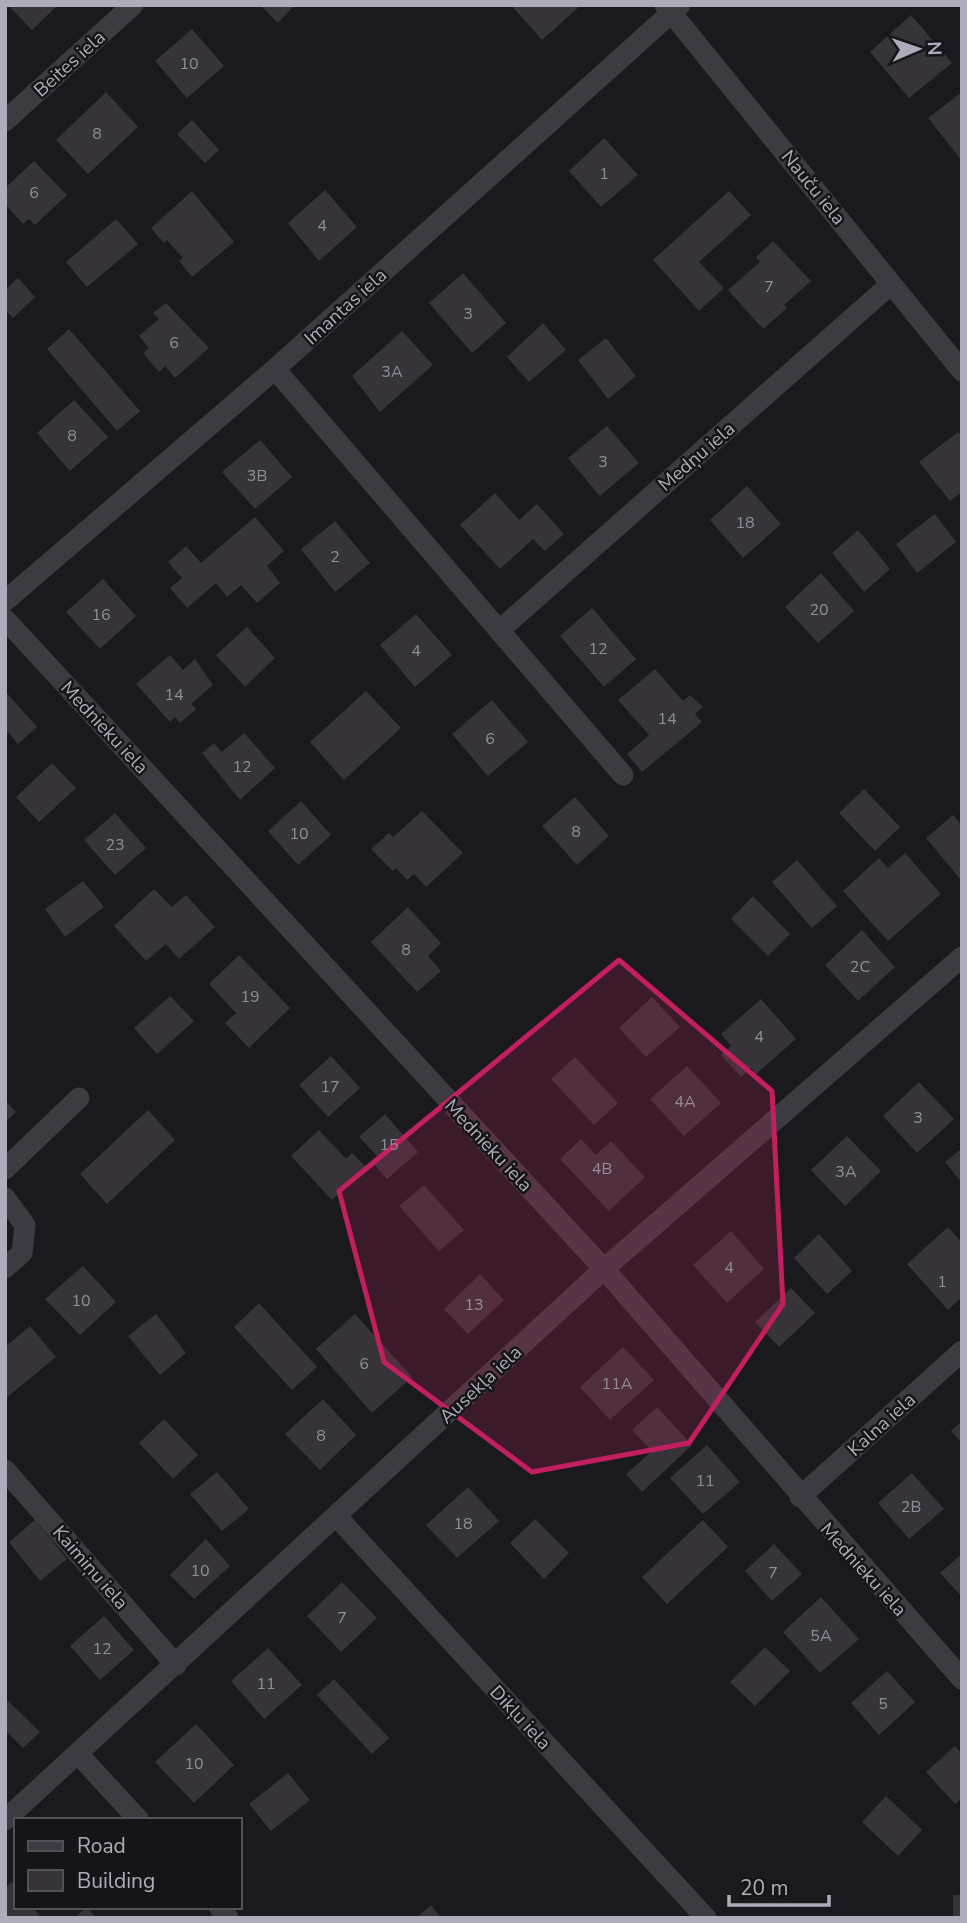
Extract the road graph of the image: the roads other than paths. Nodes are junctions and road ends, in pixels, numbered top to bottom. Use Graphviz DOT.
graph roads {
  1 [pos="134,5"];
  2 [pos="672,7"];
  3 [pos="5,121"];
  4 [pos="891,284"];
  5 [pos="275,369"];
  6 [pos="962,371"];
  7 [pos="5,601"];
  8 [pos="5,620"];
  9 [pos="500,629"];
  10 [pos="623,775"];
  11 [pos="962,957"];
  12 [pos="79,1098"];
  13 [pos="5,1169"];
  14 [pos="5,1198"];
  15 [pos="5,1268"];
  16 [pos="604,1269"];
  17 [pos="962,1351"];
  18 [pos="5,1470"];
  19 [pos="800,1497"];
  20 [pos="337,1517"];
  21 [pos="176,1665"];
  22 [pos="962,1679"];
  23 [pos="79,1755"];
  24 [pos="137,1818"];
  25 [pos="5,1821"];
  26 [pos="706,1918"];
  1 -- 3 [label="street, Beites iela"];
  2 -- 4 [label="street, Nauču iela"];
  2 -- 5 [label="street, Imantas iela"];
  4 -- 6 [label="street, Nauču iela"];
  4 -- 9 [label="street, Medņu iela"];
  5 -- 7 [label="street, Imantas iela"];
  5 -- 9 [label="street"];
  8 -- 16 [label="street, Mednieku iela"];
  9 -- 10 [label="street"];
  11 -- 16 [label="street, Ausekļa iela"];
  12 -- 13 [label="street"];
  14 -- 15 [label="street"];
  16 -- 19 [label="street, Mednieku iela"];
  16 -- 20 [label="street, Ausekļa iela"];
  17 -- 19 [label="street, Kalna iela"];
  18 -- 21 [label="street, Kaimiņu iela"];
  19 -- 22 [label="street, Mednieku iela"];
  20 -- 21 [label="street, Ausekļa iela"];
  20 -- 26 [label="street, Dikļu iela"];
  21 -- 23 [label="street, Ausekļa iela"];
  23 -- 24 [label="street"];
  23 -- 25 [label="street, Ausekļa iela"];
}
